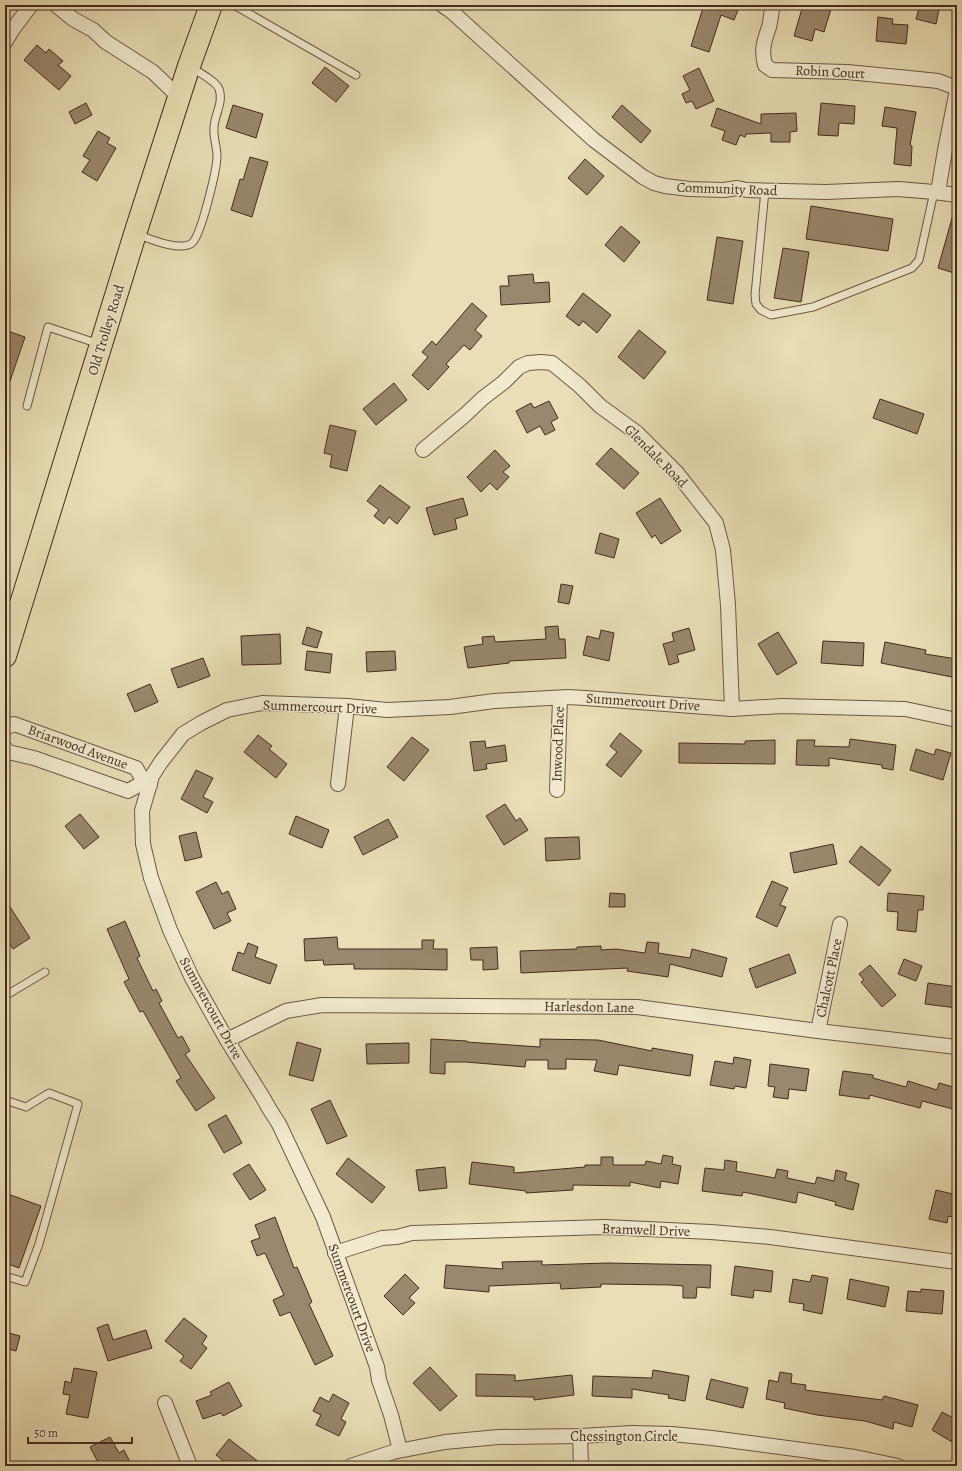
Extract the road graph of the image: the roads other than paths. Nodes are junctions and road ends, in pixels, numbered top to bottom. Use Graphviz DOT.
graph roads {
  1 [pos="31,5"];
  2 [pos="56,5"];
  3 [pos="211,5"];
  4 [pos="234,5"];
  5 [pos="442,5"];
  6 [pos="773,5"];
  7 [pos="5,42"];
  8 [pos="189,66"];
  9 [pos="356,75"];
  10 [pos="957,89"];
  11 [pos="179,97"];
  12 [pos="765,190"];
  13 [pos="936,192"];
  14 [pos="957,195"];
  15 [pos="135,234"];
  16 [pos="101,345"];
  17 [pos="27,406"];
  18 [pos="423,450"];
  19 [pos="7,642"];
  20 [pos="560,698"];
  21 [pos="347,706"];
  22 [pos="732,709"];
  23 [pos="957,720"];
  24 [pos="5,728"];
  25 [pos="5,748"];
  26 [pos="147,784"];
  27 [pos="338,784"];
  28 [pos="557,790"];
  29 [pos="840,924"];
  30 [pos="46,972"];
  31 [pos="5,996"];
  32 [pos="818,1031"];
  33 [pos="227,1040"];
  34 [pos="957,1047"];
  35 [pos="5,1100"];
  36 [pos="335,1253"];
  37 [pos="957,1262"];
  38 [pos="5,1276"];
  39 [pos="165,1403"];
  40 [pos="580,1436"];
  41 [pos="400,1450"];
  42 [pos="190,1466"];
  43 [pos="351,1466"];
  44 [pos="581,1466"];
  45 [pos="898,1466"];
  1 -- 7 [label="street"];
  2 -- 11 [label="street"];
  3 -- 8 [label="main road, Old Trolley Road"];
  4 -- 9 [label="lane"];
  5 -- 12 [label="street, Community Road"];
  6 -- 10 [label="street, Robin Court"];
  8 -- 11 [label="main road, Old Trolley Road"];
  8 -- 15 [label="lane"];
  10 -- 13 [label="street"];
  11 -- 15 [label="main road, Old Trolley Road"];
  12 -- 13 [label="street, Community Road"];
  12 -- 13 [label="lane"];
  13 -- 14 [label="street, Community Road"];
  15 -- 16 [label="main road, Old Trolley Road"];
  16 -- 17 [label="lane"];
  16 -- 19 [label="main road, Old Trolley Road"];
  18 -- 22 [label="street, Glendale Road"];
  20 -- 21 [label="street, Summercourt Drive"];
  20 -- 22 [label="street, Summercourt Drive"];
  20 -- 28 [label="street, Inwood Place"];
  21 -- 26 [label="street, Summercourt Drive"];
  21 -- 27 [label="street"];
  22 -- 23 [label="street, Summercourt Drive"];
  24 -- 26 [label="street, Briarwood Avenue"];
  25 -- 26 [label="street, Briarwood Avenue"];
  26 -- 33 [label="street, Summercourt Drive"];
  29 -- 32 [label="street, Chalcott Place"];
  30 -- 31 [label="lane"];
  32 -- 33 [label="street, Harlesdon Lane"];
  32 -- 34 [label="street, Harlesdon Lane"];
  33 -- 36 [label="street, Summercourt Drive"];
  35 -- 38 [label="lane"];
  36 -- 37 [label="street, Bramwell Drive"];
  36 -- 41 [label="street, Summercourt Drive"];
  39 -- 42 [label="street"];
  40 -- 41 [label="street, Chessington Circle"];
  40 -- 44 [label="street"];
  40 -- 45 [label="street, Chessington Circle"];
  41 -- 43 [label="street, Chessington Circle"];
}
